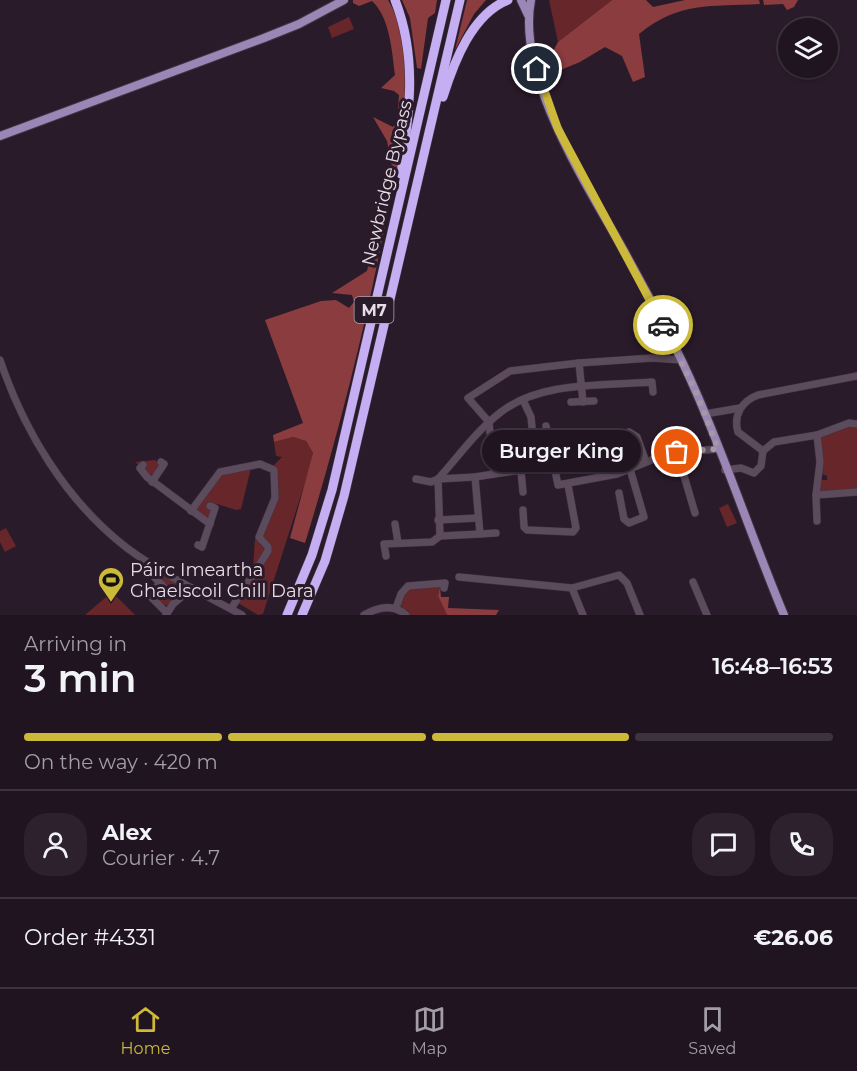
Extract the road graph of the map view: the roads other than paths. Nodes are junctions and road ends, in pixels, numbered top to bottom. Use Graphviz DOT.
graph roads {
  1 [pos="344,0"];
  2 [pos="395,0"];
  3 [pos="446,0"];
  4 [pos="460,0"];
  5 [pos="508,0"];
  6 [pos="521,0"];
  7 [pos="531,0"];
  8 [pos="528,16"];
  9 [pos="0,136"];
  10 [pos="418,177"];
  11 [pos="394,227"];
  12 [pos="0,360"];
  13 [pos="681,360"];
  14 [pos="579,363"];
  15 [pos="857,376"];
  16 [pos="582,388"];
  17 [pos="653,392"];
  18 [pos="523,400"];
  19 [pos="594,401"];
  20 [pos="571,402"];
  21 [pos="583,402"];
  22 [pos="740,408"];
  23 [pos="705,414"];
  24 [pos="489,422"];
  25 [pos="857,424"];
  26 [pos="546,426"];
  27 [pos="817,435"];
  28 [pos="718,449"];
  29 [pos="763,451"];
  30 [pos="677,452"];
  31 [pos="161,462"];
  32 [pos="621,462"];
  33 [pos="646,462"];
  34 [pos="143,465"];
  35 [pos="630,469"];
  36 [pos="725,470"];
  37 [pos="521,472"];
  38 [pos="494,474"];
  39 [pos="475,477"];
  40 [pos="818,477"];
  41 [pos="827,478"];
  42 [pos="438,479"];
  43 [pos="417,480"];
  44 [pos="152,482"];
  45 [pos="568,484"];
  46 [pos="523,492"];
  47 [pos="857,492"];
  48 [pos="620,493"];
  49 [pos="816,495"];
  50 [pos="210,506"];
  51 [pos="191,510"];
  52 [pos="523,510"];
  53 [pos="694,513"];
  54 [pos="478,518"];
  55 [pos="438,520"];
  56 [pos="817,521"];
  57 [pos="210,524"];
  58 [pos="395,524"];
  59 [pos="496,533"];
  60 [pos="480,534"];
  61 [pos="440,536"];
  62 [pos="398,543"];
  63 [pos="198,545"];
  64 [pos="386,556"];
  65 [pos="459,578"];
  66 [pos="693,582"];
  67 [pos="159,583"];
  68 [pos="192,588"];
  69 [pos="444,588"];
  70 [pos="572,588"];
  71 [pos="396,608"];
  72 [pos="231,609"];
  73 [pos="166,614"];
  74 [pos="242,615"];
  75 [pos="287,615"];
  76 [pos="302,615"];
  77 [pos="364,615"];
  78 [pos="406,615"];
  79 [pos="583,615"];
  80 [pos="640,615"];
  81 [pos="707,615"];
  82 [pos="784,615"];
  1 -- 9 [label="main road"];
  2 -- 11 [label="highway, M7"];
  3 -- 11 [label="highway, Newbridge Bypass / M7"];
  4 -- 10 [label="highway, Newbridge Bypass / M7"];
  5 -- 10 [label="highway, M7"];
  6 -- 8 [label="main road"];
  7 -- 8 [label="main road"];
  8 -- 13 [label="main road"];
  10 -- 76 [label="highway, Newbridge Bypass / M7"];
  11 -- 75 [label="highway, Newbridge Bypass / M7"];
  12 -- 68 [label="street"];
  13 -- 14 [label="street"];
  13 -- 23 [label="main road"];
  14 -- 16 [label="street"];
  14 -- 24 [label="street"];
  15 -- 22 [label="street"];
  16 -- 17 [label="street"];
  16 -- 18 [label="street"];
  16 -- 21 [label="street"];
  18 -- 24 [label="street"];
  18 -- 37 [label="street"];
  19 -- 21 [label="street"];
  20 -- 21 [label="street"];
  22 -- 23 [label="street"];
  22 -- 29 [label="street"];
  23 -- 28 [label="main road"];
  24 -- 38 [label="street"];
  24 -- 42 [label="street"];
  25 -- 27 [label="street"];
  26 -- 45 [label="street"];
  27 -- 29 [label="street"];
  27 -- 40 [label="street"];
  28 -- 30 [label="street"];
  28 -- 36 [label="main road"];
  29 -- 36 [label="street"];
  30 -- 33 [label="street"];
  30 -- 53 [label="street"];
  31 -- 44 [label="street"];
  32 -- 33 [label="street"];
  33 -- 35 [label="street"];
  34 -- 44 [label="street"];
  35 -- 45 [label="street"];
  35 -- 48 [label="street"];
  36 -- 82 [label="main road"];
  37 -- 38 [label="street"];
  37 -- 46 [label="street"];
  38 -- 39 [label="street"];
  39 -- 42 [label="street"];
  39 -- 54 [label="street"];
  40 -- 41 [label="street"];
  40 -- 49 [label="street"];
  42 -- 43 [label="street"];
  42 -- 55 [label="street"];
  44 -- 51 [label="street"];
  45 -- 52 [label="street"];
  47 -- 49 [label="street"];
  49 -- 56 [label="street"];
  50 -- 57 [label="street"];
  51 -- 57 [label="street"];
  51 -- 72 [label="street"];
  54 -- 55 [label="street"];
  54 -- 60 [label="street"];
  55 -- 61 [label="street"];
  57 -- 63 [label="street"];
  58 -- 62 [label="street"];
  59 -- 60 [label="street"];
  60 -- 61 [label="street"];
  61 -- 62 [label="street"];
  62 -- 64 [label="street"];
  65 -- 70 [label="street"];
  66 -- 81 [label="street"];
  67 -- 73 [label="street"];
  68 -- 72 [label="street"];
  68 -- 73 [label="street"];
  69 -- 71 [label="street"];
  70 -- 79 [label="street"];
  70 -- 80 [label="street"];
  71 -- 77 [label="street"];
  71 -- 78 [label="street"];
  72 -- 74 [label="street"];
}
